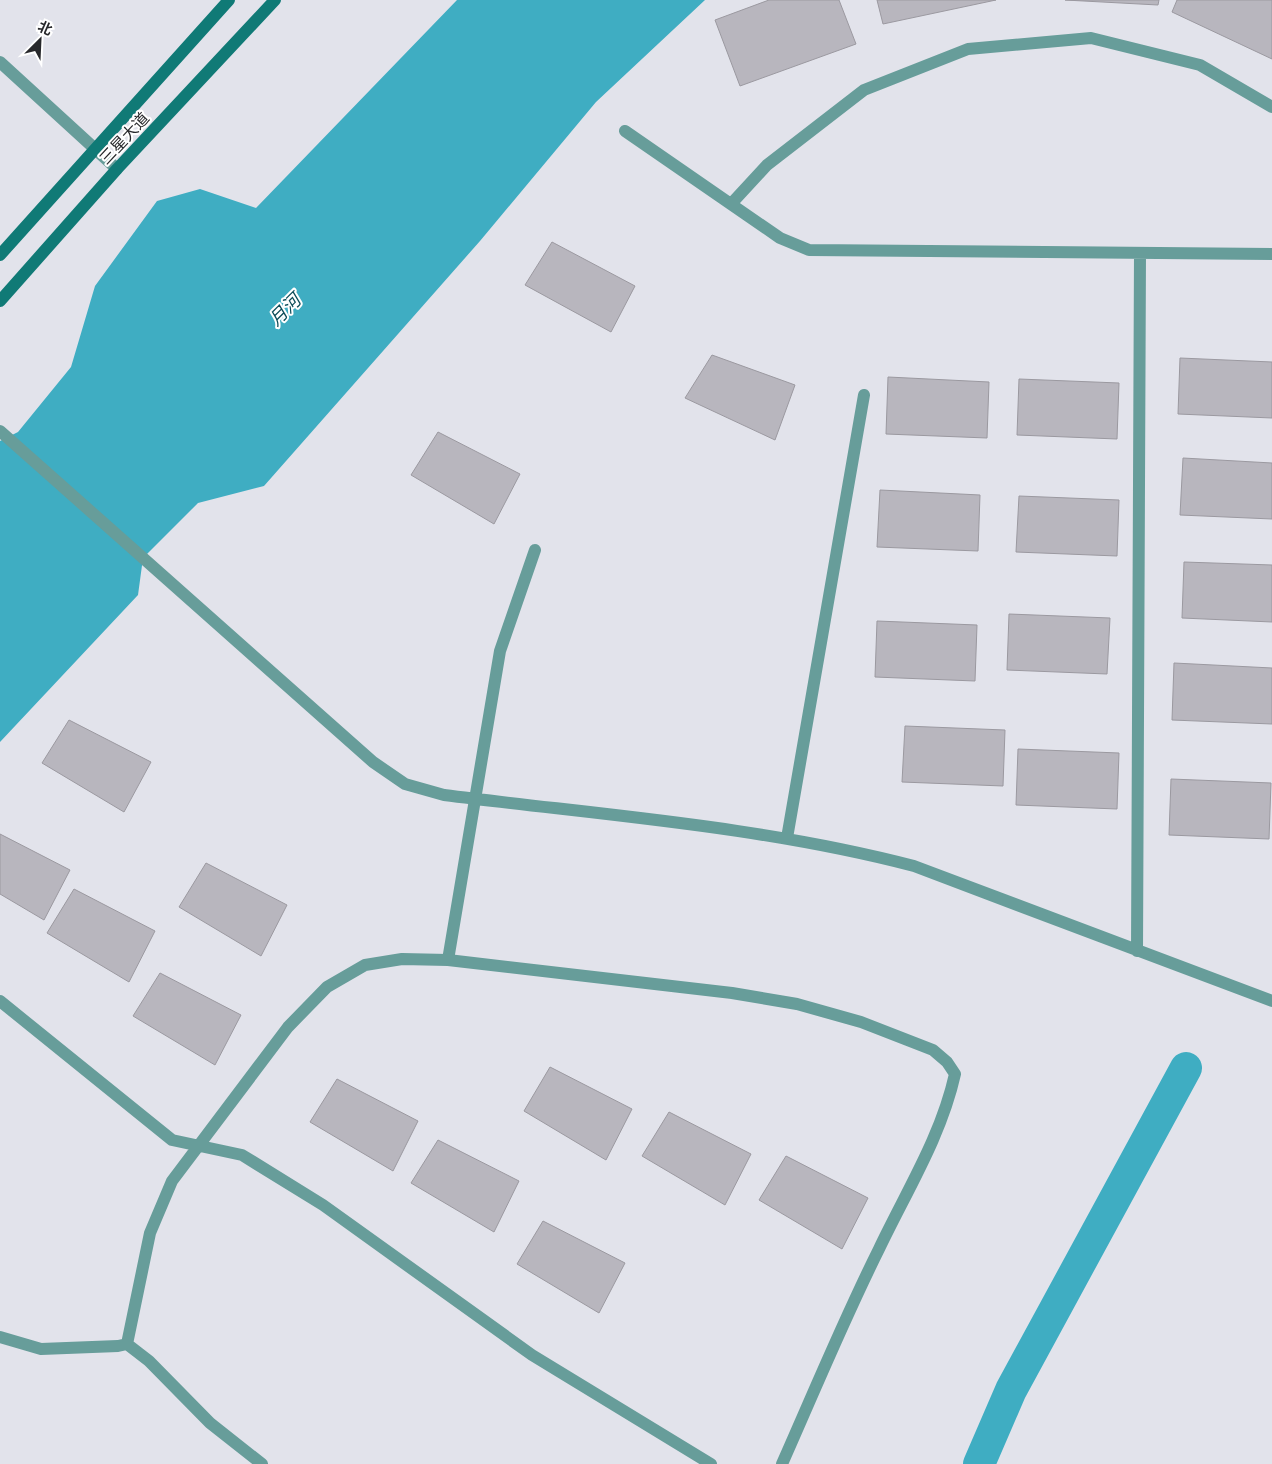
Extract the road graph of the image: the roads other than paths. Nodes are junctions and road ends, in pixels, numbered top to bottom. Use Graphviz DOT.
graph roads {
  1 [pos="229,0"];
  2 [pos="275,0"];
  3 [pos="0,62"];
  4 [pos="1272,107"];
  5 [pos="625,131"];
  6 [pos="94,148"];
  7 [pos="117,168"];
  8 [pos="731,204"];
  9 [pos="1140,253"];
  10 [pos="1272,254"];
  11 [pos="0,256"];
  12 [pos="0,301"];
  13 [pos="864,395"];
  14 [pos="0,431"];
  15 [pos="535,550"];
  16 [pos="474,799"];
  17 [pos="787,838"];
  18 [pos="1137,951"];
  19 [pos="448,960"];
  20 [pos="0,1001"];
  21 [pos="1272,1001"];
  22 [pos="198,1146"];
  23 [pos="0,1337"];
  24 [pos="127,1344"];
  25 [pos="262,1464"];
  26 [pos="711,1464"];
  27 [pos="782,1464"];
  1 -- 6 [label="street, 三星大道"];
  2 -- 7 [label="street, 三星大道"];
  3 -- 6 [label="street"];
  4 -- 8 [label="street"];
  5 -- 8 [label="street"];
  6 -- 7 [label="street"];
  6 -- 11 [label="street, 三星大道"];
  7 -- 12 [label="street, 三星大道"];
  8 -- 9 [label="street"];
  9 -- 10 [label="street"];
  9 -- 18 [label="street"];
  13 -- 17 [label="street"];
  14 -- 16 [label="street"];
  15 -- 16 [label="street"];
  16 -- 17 [label="street"];
  16 -- 19 [label="street"];
  17 -- 18 [label="street"];
  18 -- 21 [label="street"];
  19 -- 22 [label="street"];
  19 -- 27 [label="street"];
  20 -- 22 [label="street"];
  22 -- 24 [label="street"];
  22 -- 26 [label="street"];
  23 -- 24 [label="street"];
  24 -- 25 [label="street"];
}
